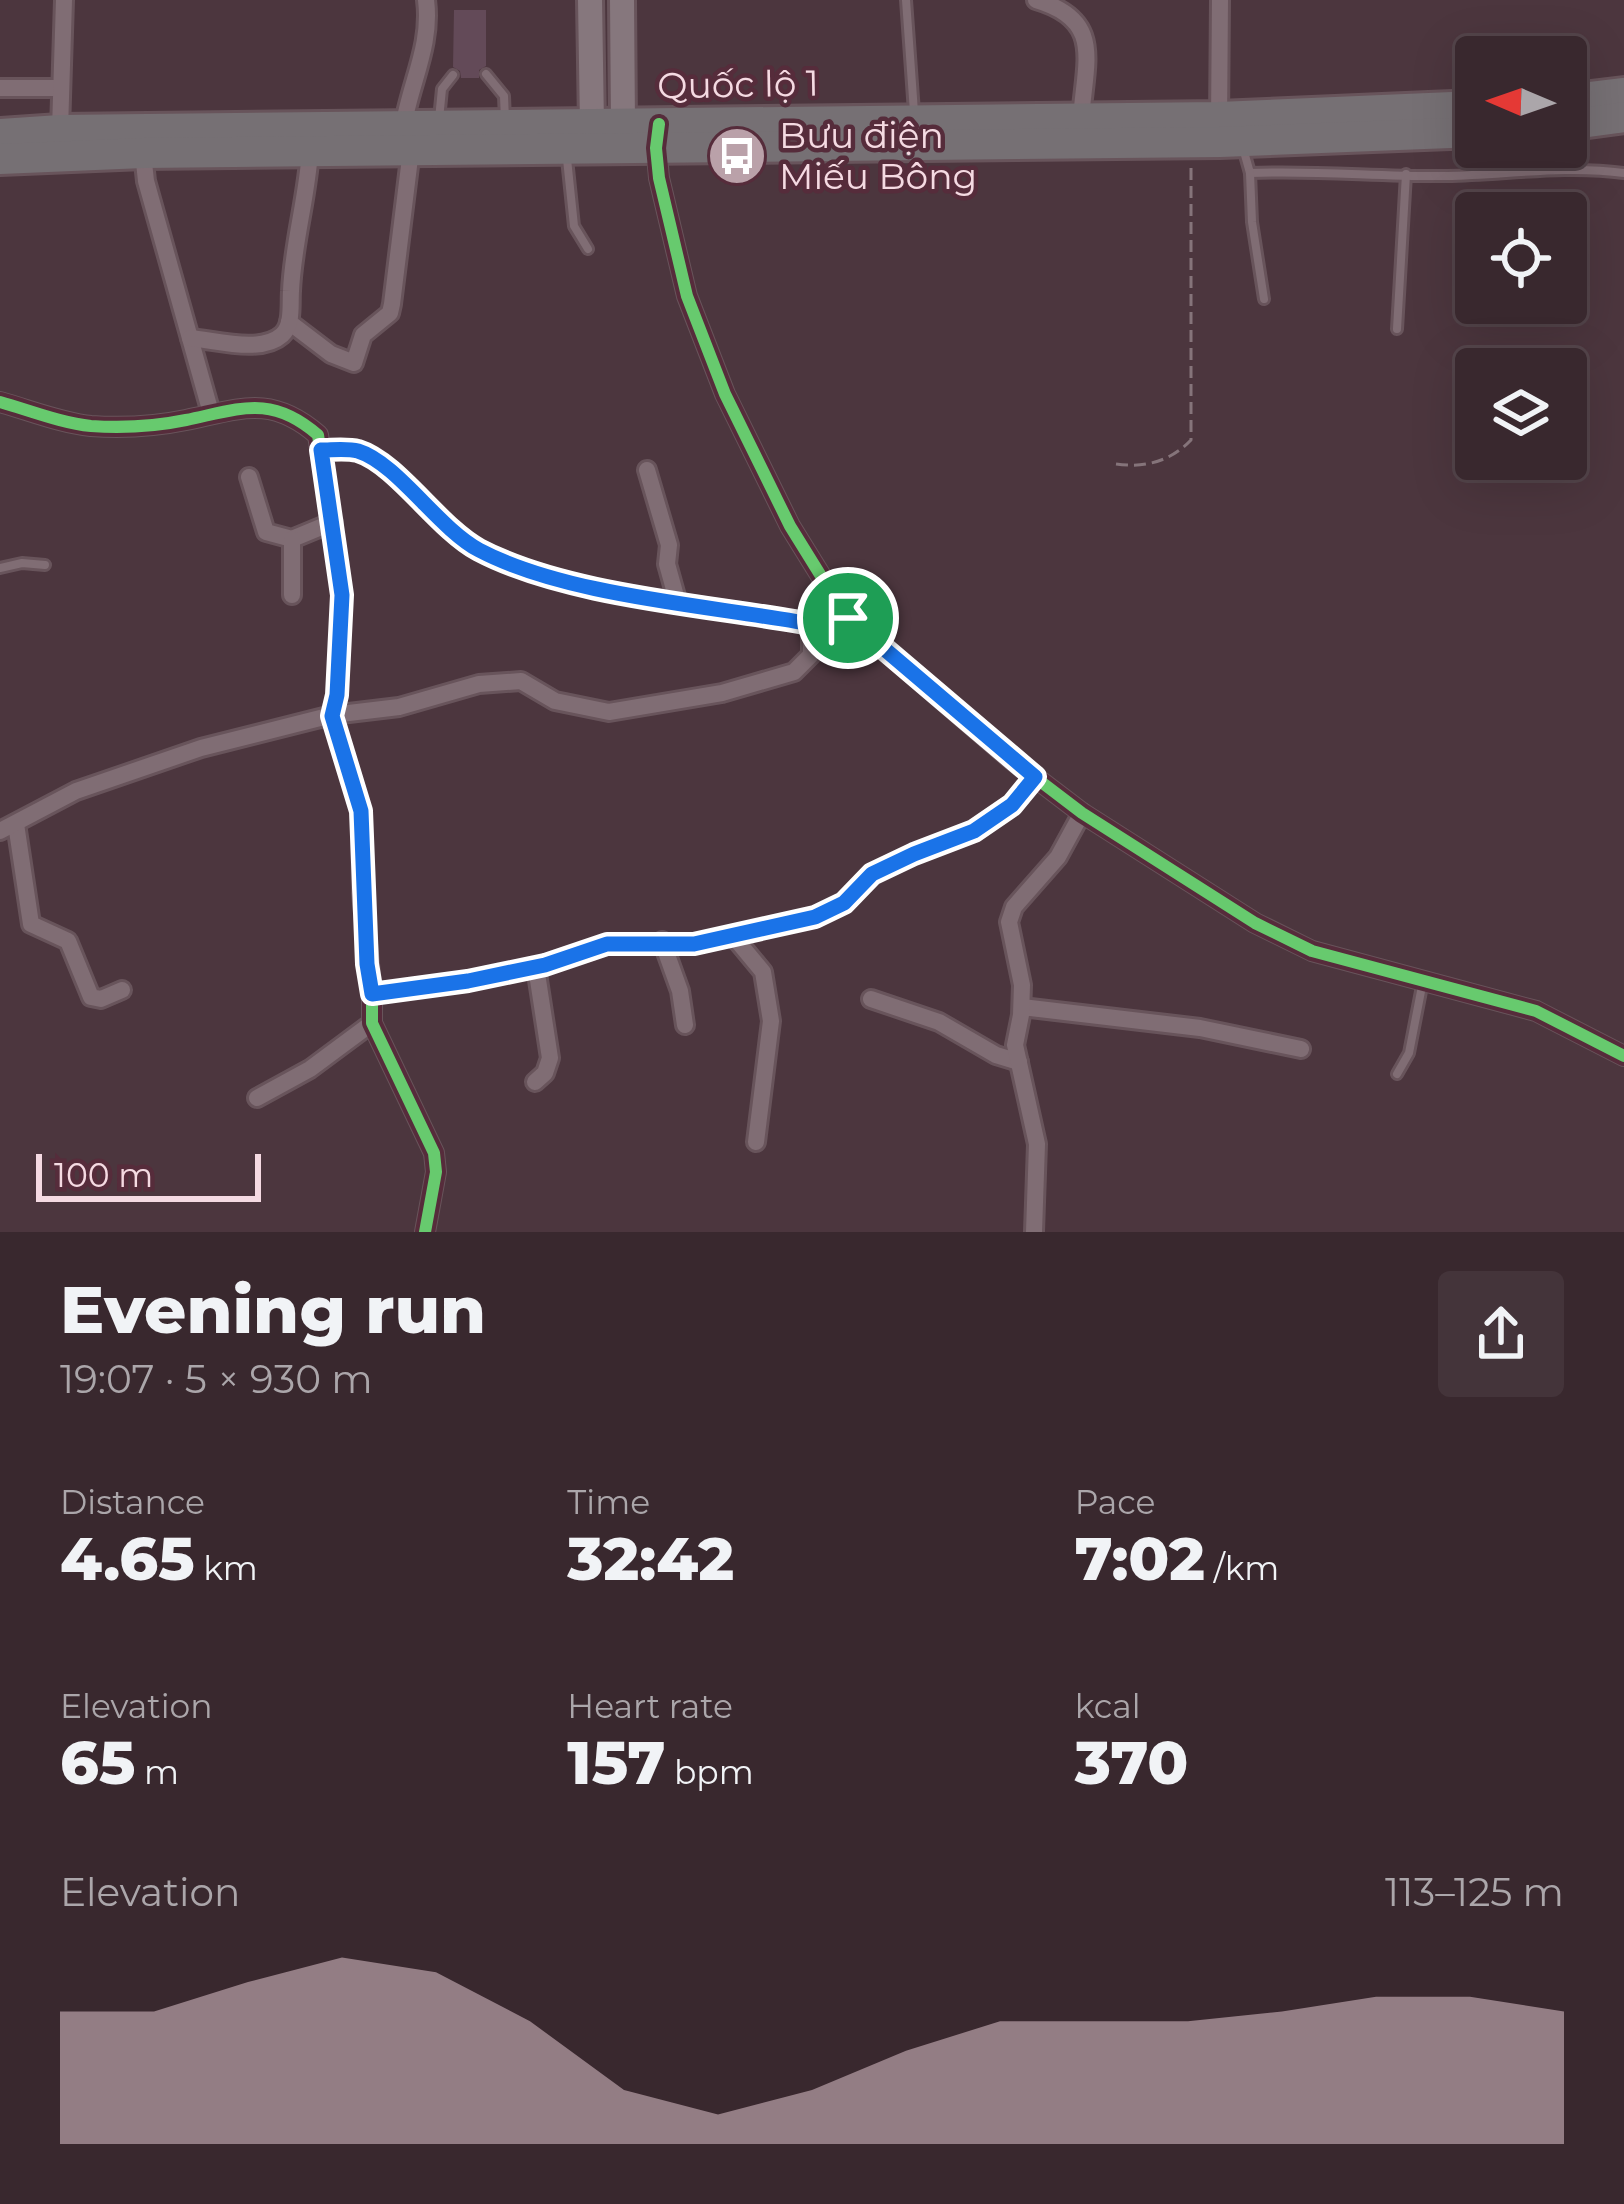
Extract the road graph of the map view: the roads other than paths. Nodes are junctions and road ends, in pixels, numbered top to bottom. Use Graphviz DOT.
graph roads {
  1 [pos="64,0"];
  2 [pos="426,0"];
  3 [pos="590,0"];
  4 [pos="622,0"];
  5 [pos="906,0"];
  6 [pos="1036,0"];
  7 [pos="1220,0"];
  8 [pos="453,74"];
  9 [pos="486,74"];
  10 [pos="0,88"];
  11 [pos="59,88"];
  12 [pos="1624,93"];
  13 [pos="1587,97"];
  14 [pos="1455,108"];
  15 [pos="1624,117"];
  16 [pos="1081,119"];
  17 [pos="915,121"];
  18 [pos="1587,121"];
  19 [pos="608,125"];
  20 [pos="506,127"];
  21 [pos="60,130"];
  22 [pos="1455,132"];
  23 [pos="0,134"];
  24 [pos="1218,135"];
  25 [pos="657,136"];
  26 [pos="423,139"];
  27 [pos="566,149"];
  28 [pos="310,152"];
  29 [pos="142,153"];
  30 [pos="0,159"];
  31 [pos="1250,173"];
  32 [pos="1624,173"];
  33 [pos="1406,174"];
  34 [pos="588,249"];
  35 [pos="1264,299"];
  36 [pos="290,322"];
  37 [pos="1396,329"];
  38 [pos="190,338"];
  39 [pos="0,402"];
  40 [pos="211,412"];
  41 [pos="321,450"];
  42 [pos="647,470"];
  43 [pos="248,477"];
  44 [pos="333,521"];
  45 [pos="292,538"];
  46 [pos="45,565"];
  47 [pos="0,568"];
  48 [pos="292,595"];
  49 [pos="677,600"];
  50 [pos="848,618"];
  51 [pos="811,623"];
  52 [pos="332,716"];
  53 [pos="1035,777"];
  54 [pos="1082,813"];
  55 [pos="8,828"];
  56 [pos="734,937"];
  57 [pos="662,941"];
  58 [pos="536,967"];
  59 [pos="1424,980"];
  60 [pos="122,990"];
  61 [pos="372,994"];
  62 [pos="871,999"];
  63 [pos="1022,1007"];
  64 [pos="372,1023"];
  65 [pos="686,1025"];
  66 [pos="1301,1049"];
  67 [pos="1624,1056"];
  68 [pos="1019,1062"];
  69 [pos="1397,1074"];
  70 [pos="535,1082"];
  71 [pos="256,1098"];
  72 [pos="756,1142"];
  73 [pos="425,1232"];
  74 [pos="1034,1232"];
  1 -- 11 [label="street"];
  2 -- 26 [label="street"];
  3 -- 19 [label="street"];
  4 -- 19 [label="street"];
  5 -- 17 [label="lane"];
  6 -- 16 [label="street"];
  7 -- 24 [label="street"];
  8 -- 26 [label="lane"];
  9 -- 20 [label="lane"];
  10 -- 11 [label="street"];
  11 -- 21 [label="street"];
  12 -- 13 [label="highway"];
  14 -- 24 [label="highway, Quốc lộ 1"];
  15 -- 18 [label="highway"];
  16 -- 17 [label="highway, Quốc lộ 1"];
  16 -- 24 [label="highway, Quốc lộ 1"];
  17 -- 25 [label="highway, Quốc lộ 1"];
  19 -- 20 [label="highway, Quốc lộ 1"];
  19 -- 25 [label="highway, Quốc lộ 1"];
  20 -- 26 [label="highway, Quốc lộ 1"];
  21 -- 23 [label="highway, Quốc lộ 1"];
  21 -- 26 [label="highway, Quốc lộ 1"];
  22 -- 24 [label="highway, Quốc lộ 1"];
  24 -- 25 [label="highway, Quốc lộ 1"];
  24 -- 31 [label="lane"];
  25 -- 27 [label="highway, Quốc lộ 1"];
  25 -- 50 [label="street"];
  26 -- 27 [label="highway, Quốc lộ 1"];
  26 -- 28 [label="highway, Quốc lộ 1"];
  26 -- 36 [label="street"];
  27 -- 34 [label="lane"];
  28 -- 29 [label="highway, Quốc lộ 1"];
  28 -- 36 [label="street"];
  29 -- 30 [label="highway, Quốc lộ 1"];
  29 -- 38 [label="street"];
  31 -- 33 [label="lane"];
  31 -- 35 [label="lane"];
  32 -- 33 [label="lane"];
  33 -- 37 [label="lane"];
  36 -- 38 [label="street"];
  38 -- 40 [label="street"];
  39 -- 40 [label="street"];
  40 -- 41 [label="street"];
  41 -- 44 [label="street"];
  41 -- 49 [label="street"];
  42 -- 49 [label="street"];
  43 -- 45 [label="street"];
  44 -- 45 [label="street"];
  44 -- 52 [label="street"];
  45 -- 48 [label="street"];
  46 -- 47 [label="lane"];
  49 -- 51 [label="street"];
  50 -- 51 [label="street"];
  50 -- 53 [label="street"];
  51 -- 52 [label="street"];
  52 -- 55 [label="street"];
  52 -- 61 [label="street"];
  53 -- 54 [label="street"];
  53 -- 56 [label="street"];
  54 -- 59 [label="street"];
  54 -- 63 [label="street"];
  55 -- 60 [label="street"];
  56 -- 57 [label="street"];
  56 -- 72 [label="street"];
  57 -- 58 [label="street"];
  57 -- 65 [label="street"];
  58 -- 61 [label="street"];
  58 -- 70 [label="street"];
  59 -- 67 [label="street"];
  59 -- 69 [label="lane"];
  61 -- 64 [label="street"];
  62 -- 68 [label="street"];
  63 -- 66 [label="street"];
  63 -- 68 [label="street"];
  64 -- 71 [label="street"];
  64 -- 73 [label="street"];
  68 -- 74 [label="street"];
}
